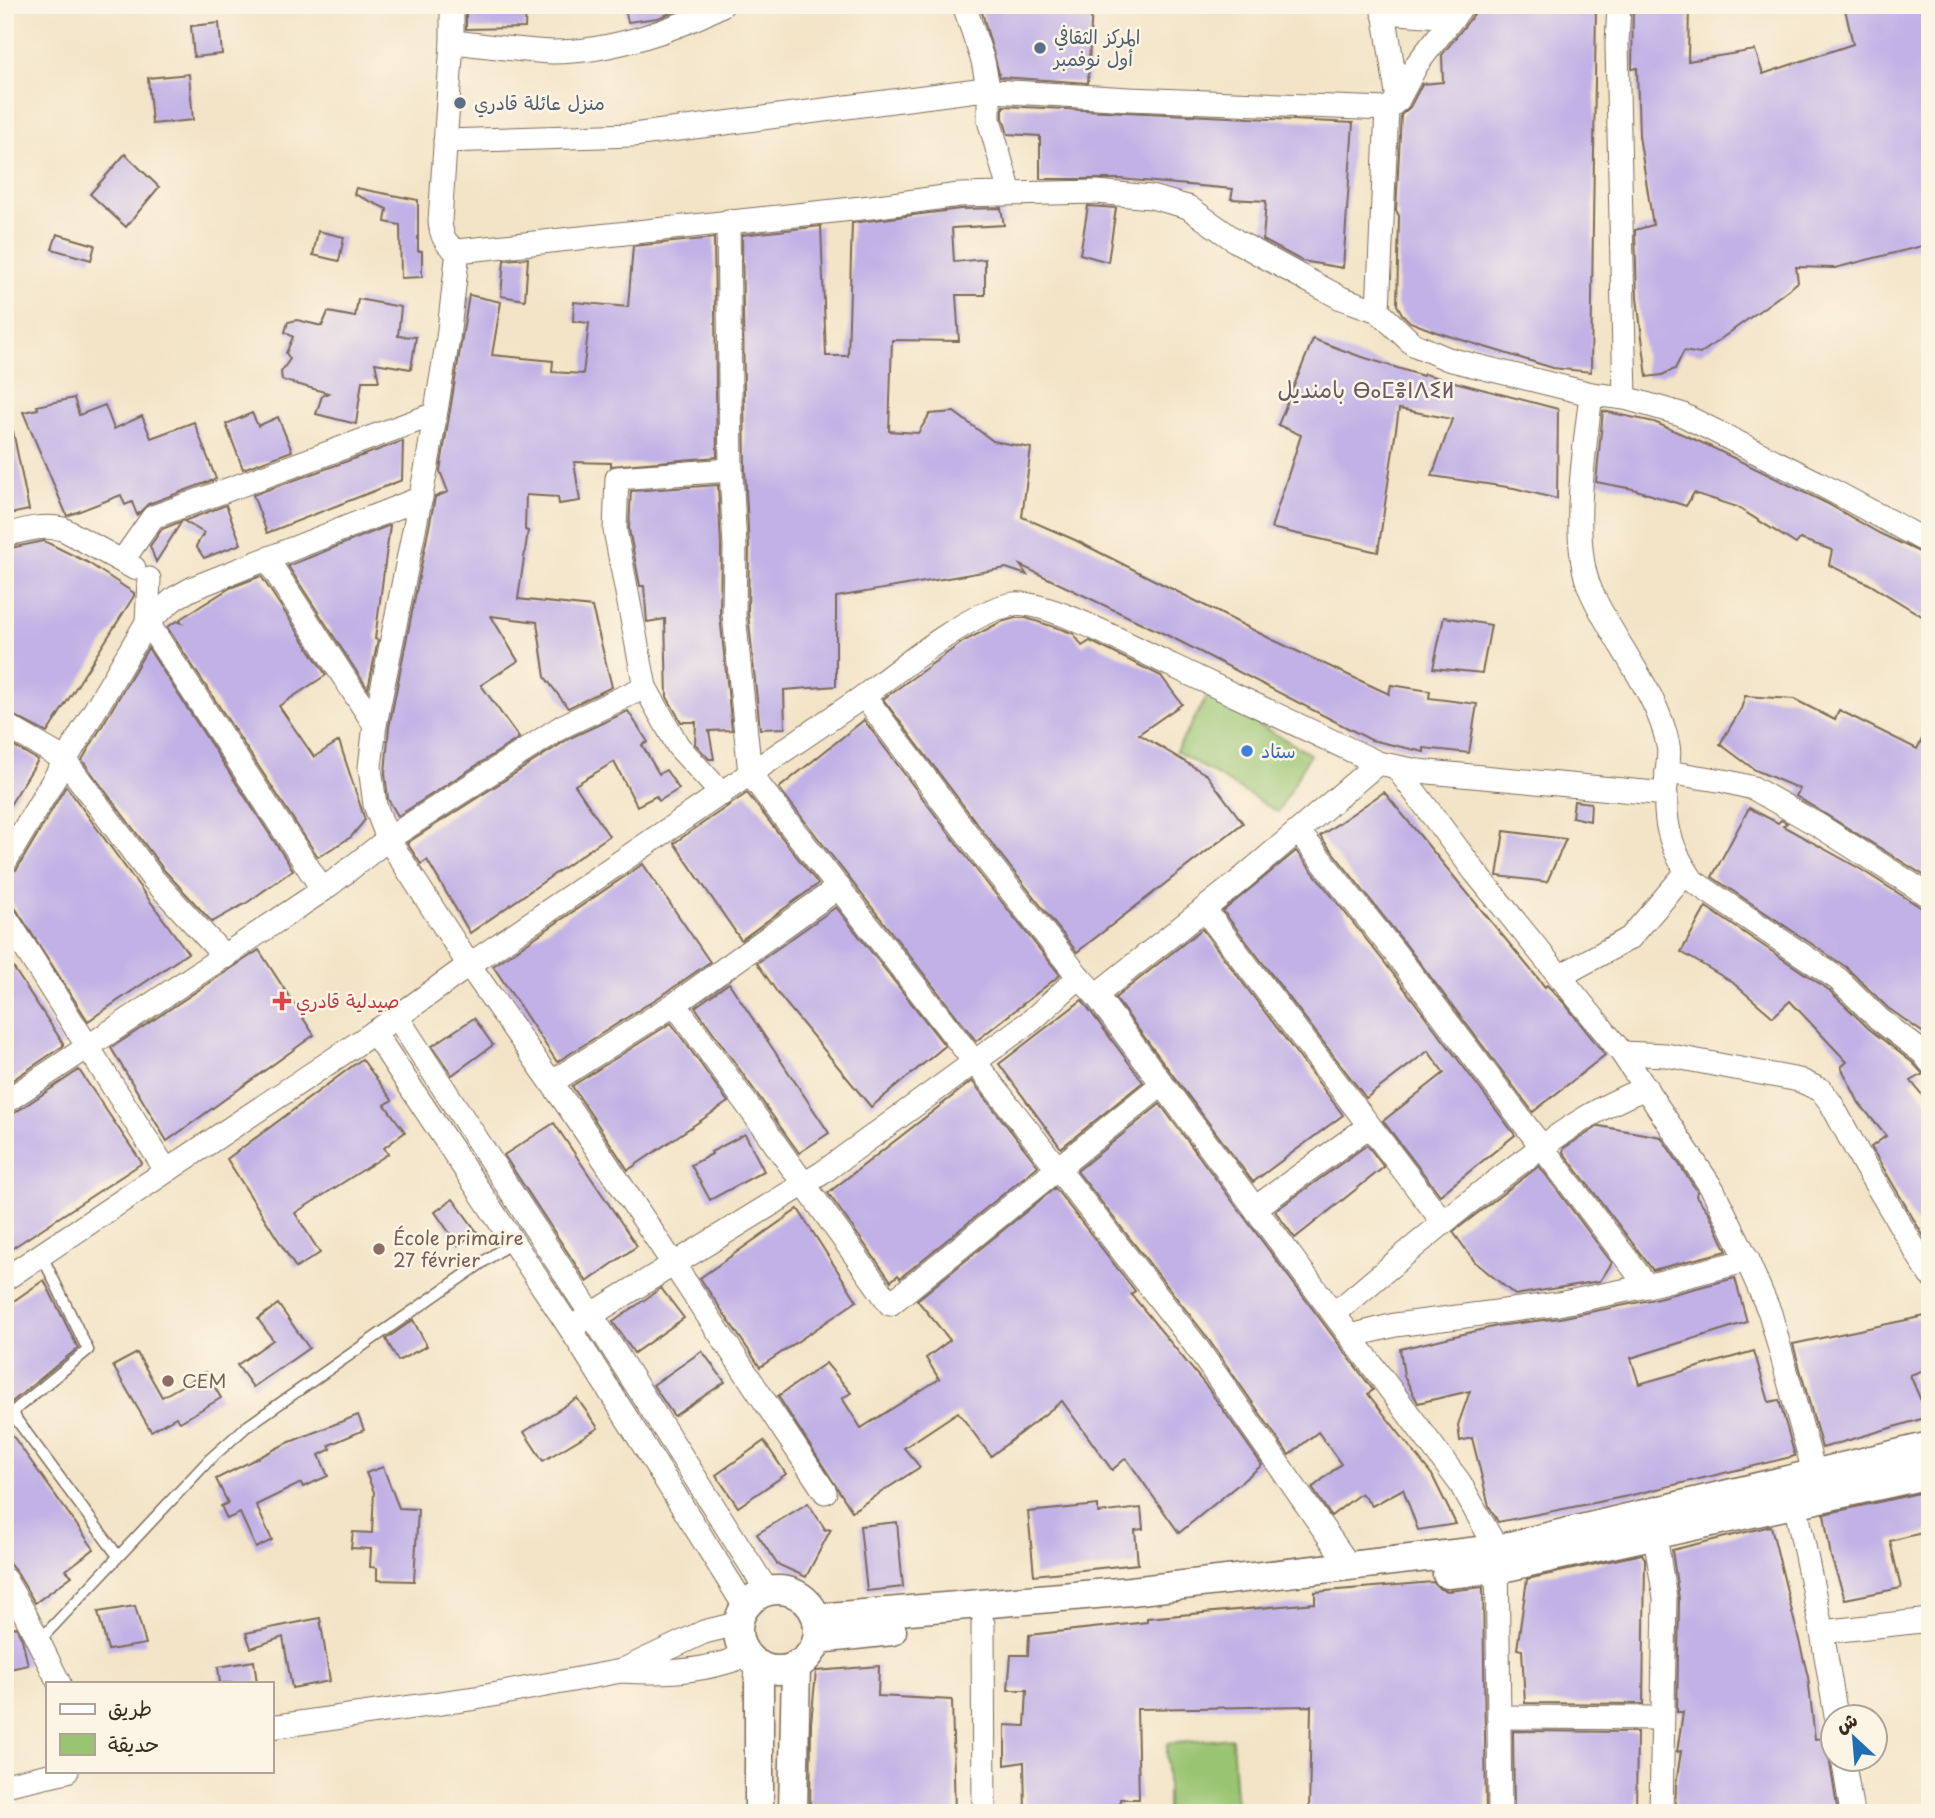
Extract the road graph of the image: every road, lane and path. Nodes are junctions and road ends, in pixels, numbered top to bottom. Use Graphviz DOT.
graph roads {
  1 [pos="452,5"];
  2 [pos="722,5"];
  3 [pos="964,5"];
  4 [pos="1619,5"];
  5 [pos="1383,8"];
  6 [pos="1459,11"];
  7 [pos="452,42"];
  8 [pos="989,92"];
  9 [pos="1392,104"];
  10 [pos="445,141"];
  11 [pos="1010,193"];
  12 [pos="728,221"];
  13 [pos="458,251"];
  14 [pos="1378,311"];
  15 [pos="1591,394"];
  16 [pos="1625,398"];
  17 [pos="435,414"];
  18 [pos="731,470"];
  19 [pos="421,498"];
  20 [pos="5,535"];
  21 [pos="1930,543"];
  22 [pos="267,559"];
  23 [pos="123,560"];
  24 [pos="149,579"];
  25 [pos="175,598"];
  26 [pos="147,622"];
  27 [pos="645,687"];
  28 [pos="864,696"];
  29 [pos="5,725"];
  30 [pos="375,725"];
  31 [pos="64,758"];
  32 [pos="1387,765"];
  33 [pos="750,774"];
  34 [pos="1666,783"];
  35 [pos="722,794"];
  36 [pos="1298,831"];
  37 [pos="388,839"];
  38 [pos="5,862"];
  39 [pos="1687,872"];
  40 [pos="839,887"];
  41 [pos="323,890"];
  42 [pos="1930,897"];
  43 [pos="1204,909"];
  44 [pos="5,916"];
  45 [pos="225,957"];
  46 [pos="469,965"];
  47 [pos="1560,976"];
  48 [pos="1079,977"];
  49 [pos="1096,995"];
  50 [pos="675,1004"];
  51 [pos="397,1017"];
  52 [pos="374,1032"];
  53 [pos="87,1047"];
  54 [pos="1622,1053"];
  55 [pos="976,1062"];
  56 [pos="1930,1062"];
  57 [pos="552,1082"];
  58 [pos="1161,1085"];
  59 [pos="1646,1088"];
  60 [pos="5,1102"];
  61 [pos="1369,1126"];
  62 [pos="1541,1147"];
  63 [pos="1058,1169"];
  64 [pos="166,1170"];
  65 [pos="803,1184"];
  66 [pos="1255,1208"];
  67 [pos="1443,1222"];
  68 [pos="512,1242"];
  69 [pos="41,1254"];
  70 [pos="1748,1260"];
  71 [pos="673,1264"];
  72 [pos="1930,1275"];
  73 [pos="5,1279"];
  74 [pos="1647,1286"];
  75 [pos="591,1314"];
  76 [pos="1334,1314"];
  77 [pos="570,1328"];
  78 [pos="1351,1336"];
  79 [pos="1930,1446"];
  80 [pos="1814,1472"];
  81 [pos="1930,1474"];
  82 [pos="825,1492"];
  83 [pos="1795,1503"];
  84 [pos="1654,1535"];
  85 [pos="118,1556"];
  86 [pos="1497,1559"];
  87 [pos="1350,1567"];
  88 [pos="5,1580"];
  89 [pos="751,1607"];
  90 [pos="1930,1620"];
  91 [pos="984,1624"];
  92 [pos="818,1628"];
  93 [pos="1822,1632"];
  94 [pos="39,1641"];
  95 [pos="753,1660"];
  96 [pos="796,1665"];
  97 [pos="621,1671"];
  98 [pos="59,1682"];
  99 [pos="1834,1702"];
  100 [pos="1499,1717"];
  101 [pos="1662,1718"];
  102 [pos="273,1727"];
  103 [pos="63,1772"];
  104 [pos="1845,1772"];
  105 [pos="5,1785"];
  106 [pos="759,1813"];
  107 [pos="793,1813"];
  108 [pos="984,1813"];
  109 [pos="1500,1813"];
  110 [pos="1661,1813"];
  111 [pos="1852,1813"];
  1 -- 7 [label="street"];
  2 -- 7 [label="street"];
  3 -- 8 [label="street"];
  4 -- 16 [label="street"];
  5 -- 6 [label="street"];
  5 -- 9 [label="street"];
  6 -- 9 [label="street"];
  7 -- 10 [label="street"];
  8 -- 9 [label="street"];
  8 -- 10 [label="street"];
  8 -- 11 [label="street"];
  9 -- 14 [label="street"];
  10 -- 13 [label="street"];
  11 -- 12 [label="street"];
  11 -- 14 [label="street"];
  12 -- 13 [label="street"];
  12 -- 18 [label="street"];
  13 -- 17 [label="street"];
  14 -- 15 [label="street"];
  15 -- 16 [label="street"];
  15 -- 34 [label="street"];
  16 -- 21 [label="street"];
  17 -- 19 [label="street"];
  17 -- 23 [label="street"];
  18 -- 27 [label="street"];
  18 -- 33 [label="street"];
  19 -- 22 [label="street"];
  19 -- 30 [label="street"];
  20 -- 23 [label="street"];
  22 -- 25 [label="street"];
  22 -- 30 [label="street"];
  23 -- 24 [label="street"];
  24 -- 25 [label="street"];
  24 -- 26 [label="street"];
  25 -- 26 [label="street"];
  26 -- 31 [label="street"];
  26 -- 41 [label="street"];
  27 -- 35 [label="street"];
  27 -- 37 [label="street"];
  28 -- 32 [label="street"];
  28 -- 33 [label="street"];
  28 -- 48 [label="street"];
  29 -- 31 [label="street"];
  30 -- 37 [label="street"];
  31 -- 38 [label="street"];
  31 -- 45 [label="street"];
  32 -- 34 [label="street"];
  32 -- 36 [label="street"];
  32 -- 47 [label="street"];
  33 -- 35 [label="street"];
  33 -- 40 [label="street"];
  34 -- 39 [label="street"];
  34 -- 42 [label="street"];
  35 -- 46 [label="street"];
  36 -- 43 [label="street"];
  36 -- 62 [label="street"];
  37 -- 41 [label="street"];
  37 -- 46 [label="street"];
  39 -- 47 [label="street"];
  39 -- 56 [label="street"];
  40 -- 50 [label="street"];
  40 -- 55 [label="street"];
  41 -- 45 [label="street"];
  43 -- 49 [label="street"];
  43 -- 61 [label="street"];
  44 -- 53 [label="street"];
  45 -- 53 [label="street"];
  46 -- 51 [label="street"];
  46 -- 57 [label="street"];
  47 -- 54 [label="street"];
  48 -- 49 [label="street"];
  48 -- 55 [label="street"];
  49 -- 58 [label="street"];
  50 -- 57 [label="street"];
  50 -- 65 [label="street"];
  51 -- 52 [label="street"];
  51 -- 75 [label="street"];
  52 -- 64 [label="street"];
  52 -- 68 [label="street"];
  53 -- 60 [label="street"];
  53 -- 64 [label="street"];
  54 -- 59 [label="street"];
  54 -- 72 [label="street"];
  55 -- 63 [label="street"];
  55 -- 65 [label="street"];
  57 -- 71 [label="street"];
  58 -- 63 [label="street"];
  58 -- 66 [label="street"];
  59 -- 62 [label="street"];
  59 -- 70 [label="street"];
  61 -- 66 [label="street"];
  61 -- 67 [label="street"];
  62 -- 67 [label="street"];
  62 -- 74 [label="street"];
  63 -- 65 [label="street"];
  63 -- 87 [label="street"];
  64 -- 69 [label="street"];
  65 -- 71 [label="street"];
  66 -- 76 [label="street"];
  67 -- 76 [label="street"];
  68 -- 77 [label="street"];
  68 -- 85 [label="lane"];
  69 -- 73 [label="street"];
  69 -- 85 [label="lane"];
  70 -- 74 [label="street"];
  70 -- 80 [label="street"];
  71 -- 75 [label="street"];
  71 -- 82 [label="street"];
  74 -- 78 [label="street"];
  75 -- 77 [label="street"];
  75 -- 89 [label="street"];
  76 -- 78 [label="street"];
  77 -- 89 [label="street"];
  78 -- 86 [label="street"];
  79 -- 80 [label="street"];
  80 -- 86 [label="street"];
  81 -- 83 [label="street"];
  83 -- 84 [label="street"];
  83 -- 93 [label="street"];
  84 -- 86 [label="street"];
  84 -- 101 [label="street"];
  85 -- 94 [label="lane"];
  86 -- 87 [label="street"];
  86 -- 91 [label="street"];
  86 -- 100 [label="street"];
  87 -- 92 [label="street"];
  88 -- 94 [label="street"];
  89 -- 92 [label="street"];
  89 -- 95 [label="street"];
  89 -- 97 [label="street"];
  90 -- 93 [label="street"];
  91 -- 92 [label="street"];
  91 -- 108 [label="street"];
  92 -- 96 [label="street"];
  93 -- 99 [label="street"];
  94 -- 98 [label="street"];
  95 -- 96 [label="street"];
  95 -- 97 [label="street"];
  95 -- 106 [label="street"];
  96 -- 107 [label="street"];
  97 -- 102 [label="street"];
  100 -- 101 [label="street"];
  100 -- 109 [label="street"];
  101 -- 110 [label="street"];
  103 -- 105 [label="street"];
  104 -- 111 [label="street"];
}
